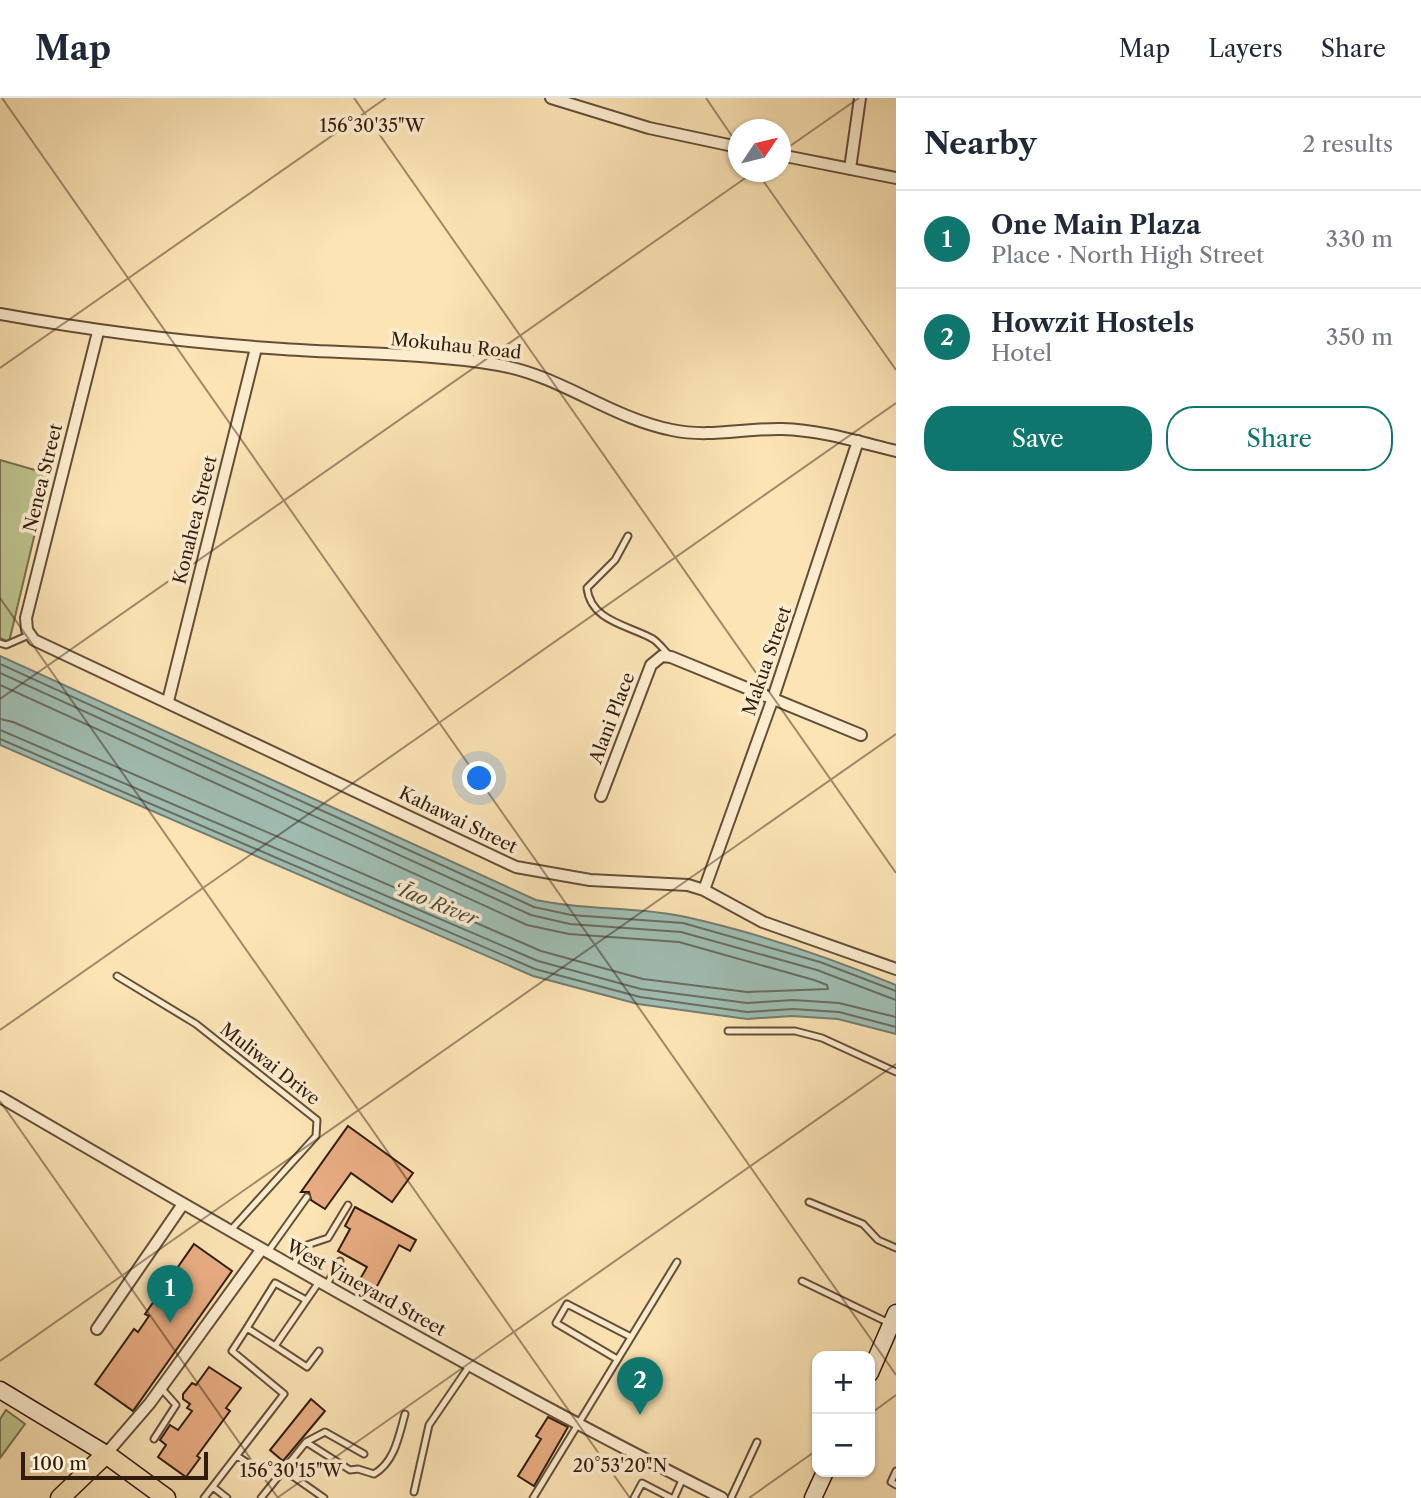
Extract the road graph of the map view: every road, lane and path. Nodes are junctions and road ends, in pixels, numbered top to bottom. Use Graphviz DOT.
graph roads {
  1 [pos="551,98"];
  2 [pos="860,98"];
  3 [pos="728,144"];
  4 [pos="791,157"];
  5 [pos="850,169"];
  6 [pos="896,178"];
  7 [pos="0,314"];
  8 [pos="98,332"];
  9 [pos="256,348"];
  10 [pos="858,441"];
  11 [pos="896,451"];
  12 [pos="628,536"];
  13 [pos="28,634"];
  14 [pos="0,643"];
  15 [pos="666,657"];
  16 [pos="773,698"];
  17 [pos="168,701"];
  18 [pos="861,735"];
  19 [pos="601,796"];
  20 [pos="704,890"];
  21 [pos="896,969"];
  22 [pos="117,976"];
  23 [pos="727,1031"];
  24 [pos="896,1072"];
  25 [pos="0,1097"];
  26 [pos="307,1196"];
  27 [pos="809,1202"];
  28 [pos="183,1204"];
  29 [pos="348,1205"];
  30 [pos="229,1231"];
  31 [pos="896,1248"];
  32 [pos="264,1252"];
  33 [pos="340,1261"];
  34 [pos="677,1262"];
  35 [pos="292,1267"];
  36 [pos="802,1281"];
  37 [pos="323,1284"];
  38 [pos="306,1300"];
  39 [pos="894,1318"];
  40 [pos="247,1328"];
  41 [pos="97,1329"];
  42 [pos="631,1337"];
  43 [pos="891,1342"];
  44 [pos="275,1346"];
  45 [pos="319,1351"];
  46 [pos="617,1359"];
  47 [pos="470,1365"];
  48 [pos="875,1366"];
  49 [pos="161,1388"];
  50 [pos="0,1390"];
  51 [pos="405,1414"];
  52 [pos="578,1424"];
  53 [pos="154,1438"];
  54 [pos="306,1442"];
  55 [pos="757,1442"];
  56 [pos="106,1454"];
  57 [pos="364,1454"];
  58 [pos="237,1456"];
  59 [pos="284,1469"];
  60 [pos="896,1471"];
  61 [pos="263,1473"];
  62 [pos="823,1477"];
  63 [pos="683,1478"];
  64 [pos="896,1485"];
  65 [pos="213,1487"];
  66 [pos="414,1492"];
  67 [pos="61,1498"];
  68 [pos="166,1498"];
  69 [pos="204,1498"];
  70 [pos="227,1498"];
  71 [pos="261,1498"];
  72 [pos="324,1498"];
  73 [pos="533,1498"];
  74 [pos="634,1498"];
  75 [pos="673,1498"];
  76 [pos="722,1498"];
  77 [pos="731,1498"];
  78 [pos="813,1498"];
  1 -- 3 [label="street"];
  2 -- 5 [label="street"];
  4 -- 5 [label="street"];
  5 -- 6 [label="street"];
  7 -- 8 [label="street, Mokuhau Road"];
  8 -- 9 [label="street, Mokuhau Road"];
  8 -- 13 [label="street, Nenea Street"];
  9 -- 10 [label="street, Mokuhau Road"];
  9 -- 17 [label="street, Konahea Street"];
  10 -- 11 [label="street, Mokuhau Road"];
  10 -- 16 [label="street, Makua Street"];
  12 -- 15 [label="lane"];
  13 -- 14 [label="lane"];
  13 -- 17 [label="street, Kahawai Street"];
  15 -- 16 [label="street"];
  15 -- 19 [label="street, Alani Place"];
  16 -- 18 [label="street"];
  16 -- 20 [label="street, Makua Street"];
  17 -- 20 [label="street, Kahawai Street"];
  20 -- 21 [label="street, Kahawai Street"];
  22 -- 30 [label="lane, Muliwai Drive"];
  23 -- 24 [label="lane"];
  25 -- 28 [label="street, West Vineyard Street"];
  26 -- 32 [label="lane"];
  27 -- 31 [label="lane"];
  28 -- 30 [label="street, West Vineyard Street"];
  28 -- 41 [label="street"];
  29 -- 35 [label="lane"];
  30 -- 32 [label="street, West Vineyard Street"];
  32 -- 35 [label="street, West Vineyard Street"];
  32 -- 49 [label="street"];
  33 -- 37 [label="lane"];
  34 -- 42 [label="lane"];
  35 -- 37 [label="street, West Vineyard Street"];
  36 -- 39 [label="lane"];
  37 -- 38 [label="lane"];
  37 -- 47 [label="street, West Vineyard Street"];
  38 -- 40 [label="lane"];
  38 -- 44 [label="lane"];
  39 -- 43 [label="street"];
  40 -- 44 [label="lane"];
  40 -- 58 [label="lane"];
  42 -- 46 [label="lane"];
  42 -- 46 [label="lane"];
  43 -- 48 [label="street"];
  44 -- 45 [label="lane"];
  46 -- 52 [label="lane"];
  47 -- 52 [label="street, West Vineyard Street"];
  47 -- 66 [label="lane"];
  49 -- 53 [label="lane"];
  49 -- 56 [label="street"];
  50 -- 56 [label="street"];
  51 -- 54 [label="lane"];
  52 -- 63 [label="street, West Vineyard Street"];
  52 -- 73 [label="lane"];
  54 -- 57 [label="lane"];
  54 -- 59 [label="lane"];
  55 -- 77 [label="lane"];
  56 -- 67 [label="main road"];
  56 -- 68 [label="main road"];
  58 -- 61 [label="lane"];
  58 -- 65 [label="lane"];
  59 -- 71 [label="lane"];
  59 -- 72 [label="lane"];
  60 -- 64 [label="lane"];
  62 -- 78 [label="street"];
  63 -- 75 [label="lane"];
  63 -- 76 [label="street, West Vineyard Street"];
  65 -- 69 [label="lane"];
  65 -- 70 [label="lane"];
  74 -- 75 [label="lane"];
}
